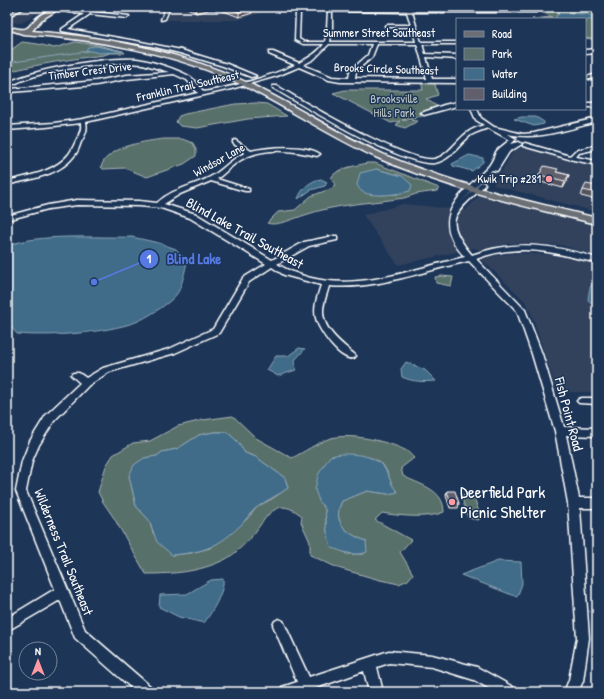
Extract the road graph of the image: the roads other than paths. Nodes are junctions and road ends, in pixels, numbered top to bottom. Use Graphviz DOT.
graph roads {
  1 [pos="24,7"];
  2 [pos="35,7"];
  3 [pos="97,7"];
  4 [pos="168,7"];
  5 [pos="541,7"];
  6 [pos="55,8"];
  7 [pos="330,8"];
  8 [pos="409,9"];
  9 [pos="451,9"];
  10 [pos="496,9"];
  11 [pos="88,13"];
  12 [pos="7,16"];
  13 [pos="127,17"];
  14 [pos="162,19"];
  15 [pos="387,26"];
  16 [pos="414,26"];
  17 [pos="27,27"];
  18 [pos="11,30"];
  19 [pos="327,43"];
  20 [pos="375,43"];
  21 [pos="419,43"];
  22 [pos="456,43"];
  23 [pos="586,51"];
  24 [pos="597,52"];
  25 [pos="271,53"];
  26 [pos="423,55"];
  27 [pos="456,57"];
  28 [pos="300,66"];
  29 [pos="174,72"];
  30 [pos="597,76"];
  31 [pos="589,77"];
  32 [pos="352,80"];
  33 [pos="430,80"];
  34 [pos="456,80"];
  35 [pos="250,81"];
  36 [pos="275,87"];
  37 [pos="8,91"];
  38 [pos="202,94"];
  39 [pos="7,104"];
  40 [pos="456,104"];
  41 [pos="586,105"];
  42 [pos="597,105"];
  43 [pos="474,110"];
  44 [pos="424,113"];
  45 [pos="597,120"];
  46 [pos="83,121"];
  47 [pos="597,124"];
  48 [pos="487,126"];
  49 [pos="7,128"];
  50 [pos="494,129"];
  51 [pos="523,135"];
  52 [pos="534,141"];
  53 [pos="235,142"];
  54 [pos="517,142"];
  55 [pos="597,147"];
  56 [pos="537,148"];
  57 [pos="251,154"];
  58 [pos="317,154"];
  59 [pos="571,158"];
  60 [pos="597,163"];
  61 [pos="58,166"];
  62 [pos="65,169"];
  63 [pos="211,179"];
  64 [pos="7,183"];
  65 [pos="474,187"];
  66 [pos="247,190"];
  67 [pos="159,205"];
  68 [pos="597,215"];
  69 [pos="7,218"];
  70 [pos="597,221"];
  71 [pos="334,238"];
  72 [pos="469,258"];
  73 [pos="597,261"];
  74 [pos="274,264"];
  75 [pos="325,284"];
  76 [pos="350,356"];
  77 [pos="76,375"];
  78 [pos="86,383"];
  79 [pos="582,401"];
  80 [pos="597,401"];
  81 [pos="560,431"];
  82 [pos="597,432"];
  83 [pos="574,503"];
  84 [pos="597,503"];
  85 [pos="63,591"];
  86 [pos="7,625"];
  87 [pos="279,625"];
  88 [pos="369,663"];
  89 [pos="304,685"];
  90 [pos="146,692"];
  91 [pos="287,692"];
  92 [pos="376,692"];
  93 [pos="508,692"];
  94 [pos="571,692"];
  1 -- 12 [label="street"];
  2 -- 6 [label="street"];
  3 -- 11 [label="street"];
  4 -- 14 [label="street"];
  5 -- 10 [label="street"];
  6 -- 11 [label="street"];
  6 -- 17 [label="main road"];
  7 -- 8 [label="street"];
  7 -- 19 [label="street"];
  7 -- 19 [label="street, Summer Street Southeast"];
  8 -- 9 [label="street"];
  8 -- 16 [label="street"];
  9 -- 10 [label="street"];
  11 -- 13 [label="street"];
  11 -- 35 [label="street"];
  15 -- 16 [label="street"];
  16 -- 21 [label="street"];
  17 -- 18 [label="main road"];
  17 -- 18 [label="main road"];
  17 -- 35 [label="main road"];
  17 -- 35 [label="main road"];
  19 -- 20 [label="street, Summer Street Southeast"];
  19 -- 28 [label="street, Franklin Trail Southeast"];
  20 -- 21 [label="street, Summer Street Southeast"];
  20 -- 32 [label="street"];
  21 -- 22 [label="street, Summer Street Southeast"];
  21 -- 26 [label="street"];
  23 -- 24 [label="street"];
  25 -- 28 [label="street, Brooks Circle Southeast"];
  26 -- 27 [label="street, Brooks Circle Southeast"];
  26 -- 33 [label="street"];
  28 -- 32 [label="street, Brooks Circle Southeast"];
  28 -- 35 [label="street, Franklin Trail Southeast"];
  29 -- 37 [label="street, Timber Crest Drive"];
  29 -- 37 [label="street"];
  29 -- 38 [label="street"];
  30 -- 31 [label="street"];
  32 -- 33 [label="street, Brooks Circle Southeast"];
  33 -- 34 [label="street, Brooks Circle Southeast"];
  35 -- 38 [label="street, Franklin Trail Southeast"];
  35 -- 65 [label="main road"];
  36 -- 48 [label="street"];
  37 -- 39 [label="street"];
  38 -- 46 [label="street, Franklin Trail Southeast"];
  40 -- 44 [label="street"];
  41 -- 42 [label="street"];
  43 -- 48 [label="street"];
  45 -- 51 [label="street"];
  46 -- 49 [label="street, Franklin Trail Southeast"];
  46 -- 61 [label="street"];
  47 -- 52 [label="street"];
  48 -- 50 [label="street"];
  50 -- 51 [label="street"];
  50 -- 54 [label="street"];
  51 -- 52 [label="street"];
  51 -- 54 [label="street"];
  52 -- 54 [label="street"];
  52 -- 56 [label="street"];
  53 -- 57 [label="street"];
  54 -- 56 [label="street"];
  54 -- 65 [label="street, Fish Point Road"];
  55 -- 59 [label="street"];
  56 -- 59 [label="street"];
  57 -- 58 [label="street, Windsor Lane"];
  57 -- 63 [label="street, Windsor Lane"];
  59 -- 60 [label="street"];
  61 -- 62 [label="street"];
  61 -- 64 [label="street"];
  63 -- 66 [label="street"];
  63 -- 67 [label="street, Windsor Lane"];
  65 -- 68 [label="main road"];
  65 -- 70 [label="main road"];
  65 -- 72 [label="street, Fish Point Road"];
  67 -- 69 [label="street, Blind Lake Trail Southeast"];
  67 -- 74 [label="street, Blind Lake Trail Southeast"];
  71 -- 74 [label="street, Wilderness Trail Southeast"];
  72 -- 73 [label="street, Blind Lake Trail Southeast"];
  72 -- 75 [label="street, Blind Lake Trail Southeast"];
  72 -- 81 [label="street, Fish Point Road"];
  74 -- 75 [label="street, Blind Lake Trail Southeast"];
  74 -- 78 [label="street, Wilderness Trail Southeast"];
  75 -- 76 [label="street"];
  77 -- 78 [label="street"];
  78 -- 85 [label="street, Wilderness Trail Southeast"];
  79 -- 80 [label="street"];
  81 -- 82 [label="street"];
  81 -- 83 [label="street, Fish Point Road"];
  83 -- 84 [label="street"];
  83 -- 94 [label="street, Fish Point Road"];
  85 -- 86 [label="street"];
  85 -- 90 [label="street, Wilderness Trail Southeast"];
  87 -- 89 [label="street"];
  88 -- 89 [label="street"];
  88 -- 92 [label="street"];
  88 -- 93 [label="street"];
  89 -- 91 [label="street"];
}
